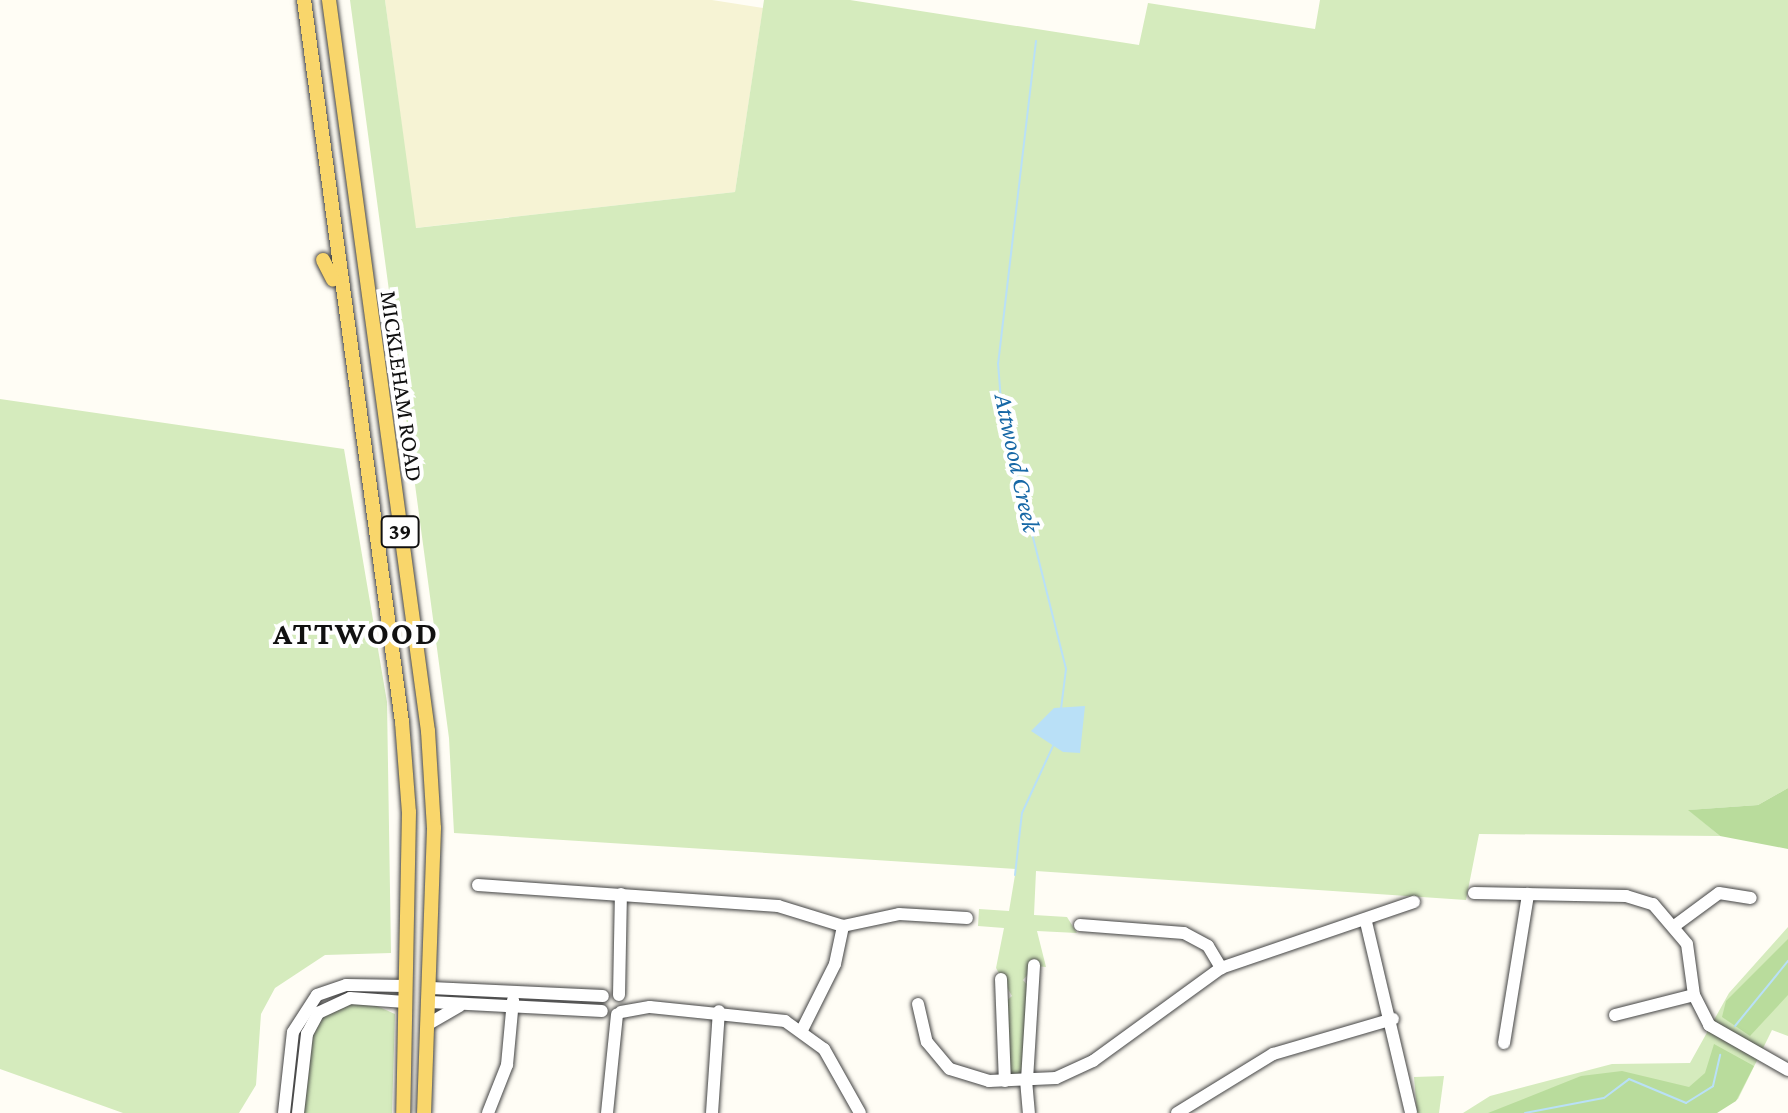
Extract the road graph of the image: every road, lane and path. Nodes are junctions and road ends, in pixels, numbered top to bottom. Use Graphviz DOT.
graph roads {
  1 [pos="304,0"];
  2 [pos="328,1"];
  3 [pos="332,256"];
  4 [pos="363,257"];
  5 [pos="478,885"];
  6 [pos="1474,893"];
  7 [pos="621,894"];
  8 [pos="1528,894"];
  9 [pos="1751,898"];
  10 [pos="1414,902"];
  11 [pos="967,918"];
  12 [pos="1366,922"];
  13 [pos="1677,924"];
  14 [pos="1080,925"];
  15 [pos="843,926"];
  16 [pos="1034,965"];
  17 [pos="1221,968"];
  18 [pos="1001,979"];
  19 [pos="406,994"];
  20 [pos="430,995"];
  21 [pos="1694,995"];
  22 [pos="513,999"];
  23 [pos="466,1004"];
  24 [pos="613,1004"];
  25 [pos="918,1004"];
  26 [pos="719,1011"];
  27 [pos="1615,1015"];
  28 [pos="1393,1019"];
  29 [pos="430,1023"];
  30 [pos="802,1030"];
  31 [pos="1504,1043"];
  32 [pos="1788,1070"];
  33 [pos="1026,1080"];
  34 [pos="1005,1081"];
  35 [pos="284,1113"];
  36 [pos="298,1113"];
  37 [pos="403,1113"];
  38 [pos="424,1113"];
  39 [pos="488,1113"];
  40 [pos="607,1113"];
  41 [pos="712,1113"];
  42 [pos="860,1113"];
  43 [pos="1029,1113"];
  44 [pos="1177,1113"];
  45 [pos="1411,1113"];
  1 -- 3 [label="main road, MICKLEHAM ROAD / 39"];
  2 -- 4 [label="main road, MICKLEHAM ROAD / 39"];
  3 -- 4 [label="main road"];
  3 -- 19 [label="main road, MICKLEHAM ROAD / 39"];
  4 -- 20 [label="main road, MICKLEHAM ROAD / 39"];
  5 -- 7 [label="street"];
  6 -- 8 [label="street"];
  7 -- 15 [label="street"];
  7 -- 24 [label="street"];
  8 -- 13 [label="street"];
  8 -- 31 [label="street"];
  9 -- 13 [label="street"];
  10 -- 12 [label="street"];
  11 -- 15 [label="street"];
  12 -- 17 [label="street"];
  12 -- 28 [label="street"];
  13 -- 21 [label="street"];
  14 -- 17 [label="street"];
  15 -- 30 [label="street"];
  16 -- 33 [label="street"];
  17 -- 33 [label="street"];
  18 -- 34 [label="street"];
  19 -- 20 [label="main road"];
  19 -- 35 [label="street"];
  19 -- 36 [label="street"];
  19 -- 37 [label="main road, MICKLEHAM ROAD / 39"];
  20 -- 22 [label="street"];
  20 -- 23 [label="street"];
  20 -- 29 [label="main road, MICKLEHAM ROAD / 39"];
  21 -- 27 [label="street"];
  21 -- 32 [label="street"];
  22 -- 23 [label="street"];
  22 -- 24 [label="street"];
  22 -- 39 [label="street"];
  23 -- 29 [label="street"];
  24 -- 26 [label="street"];
  24 -- 40 [label="street"];
  25 -- 34 [label="street"];
  26 -- 30 [label="street"];
  26 -- 41 [label="street"];
  28 -- 44 [label="street"];
  28 -- 45 [label="street"];
  29 -- 38 [label="main road, MICKLEHAM ROAD / 39"];
  30 -- 42 [label="street"];
  33 -- 34 [label="street"];
  33 -- 43 [label="street"];
}
